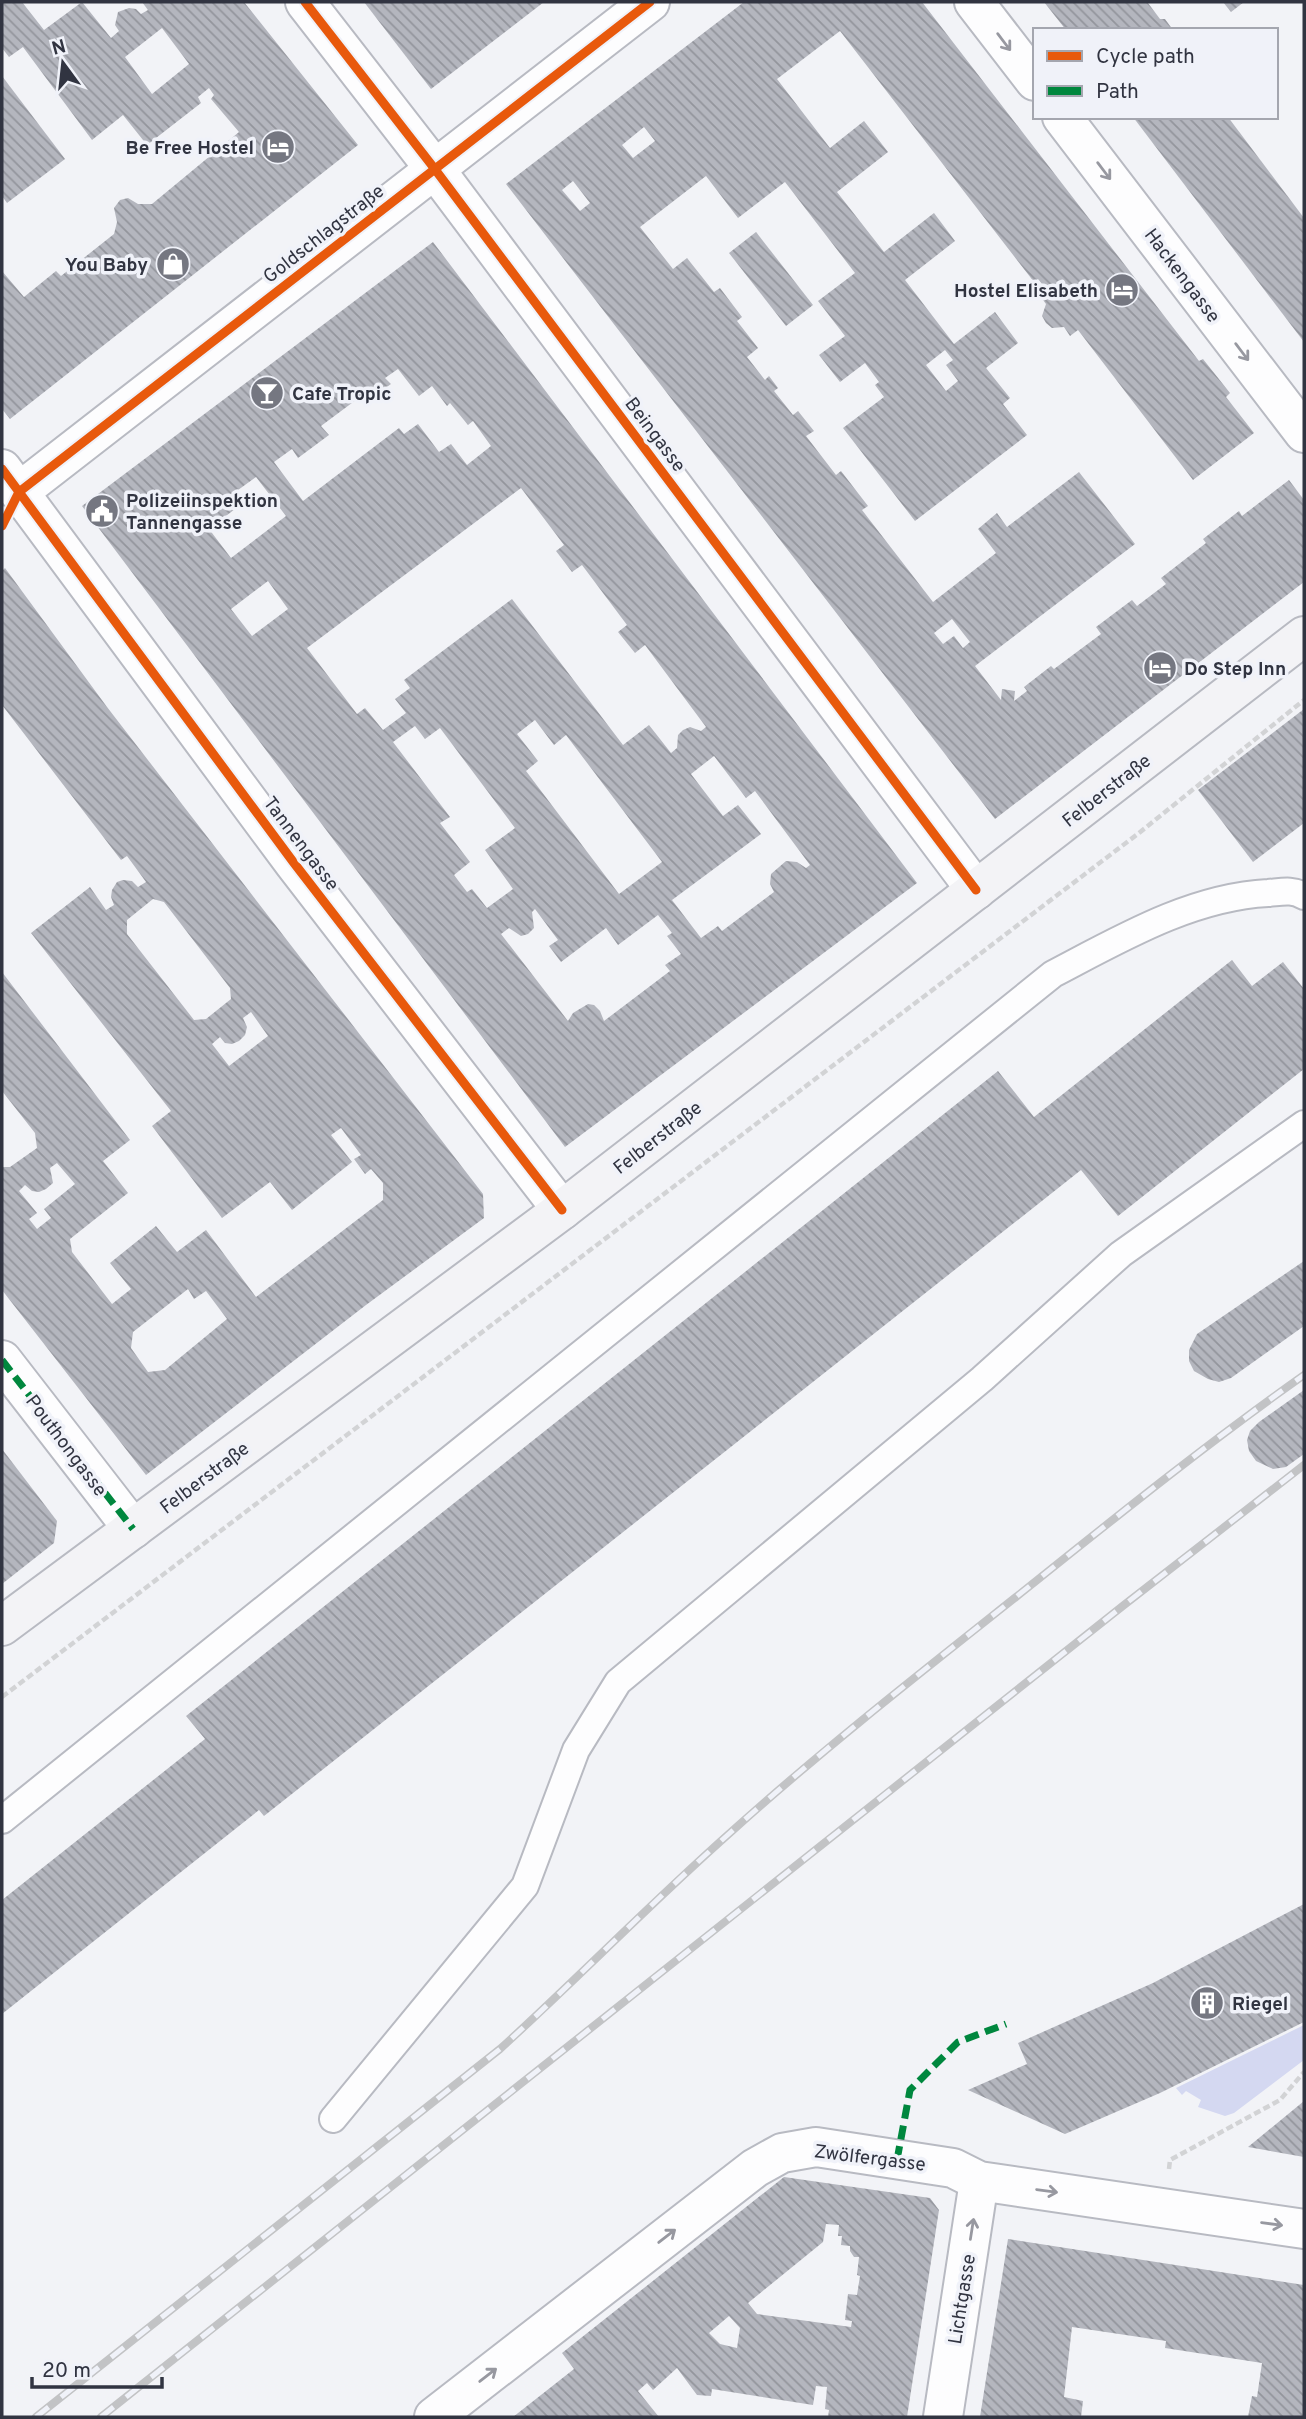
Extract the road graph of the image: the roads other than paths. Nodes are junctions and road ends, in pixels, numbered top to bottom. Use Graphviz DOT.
graph roads {
  1 [pos="305,2"];
  2 [pos="650,2"];
  3 [pos="974,2"];
  4 [pos="1033,78"];
  5 [pos="1064,119"];
  6 [pos="434,169"];
  7 [pos="1304,433"];
  8 [pos="8,483"];
  9 [pos="1304,636"];
  10 [pos="976,890"];
  11 [pos="1302,890"];
  12 [pos="1304,1124"];
  13 [pos="562,1210"];
  14 [pos="2,1360"];
  15 [pos="133,1529"];
  16 [pos="2,1626"];
  17 [pos="2,1820"];
  18 [pos="332,2119"];
  19 [pos="979,2181"];
  20 [pos="1304,2229"];
  21 [pos="434,2417"];
  22 [pos="943,2417"];
  1 -- 6 [label="street, Beingasse"];
  2 -- 6 [label="street, Goldschlagstraße"];
  3 -- 4 [label="street, one-way"];
  5 -- 7 [label="street, Hackengasse, one-way"];
  6 -- 8 [label="street, Goldschlagstraße"];
  6 -- 10 [label="street, Beingasse"];
  8 -- 13 [label="street, Tannengasse"];
  9 -- 10 [label="main road, Felberstraße"];
  10 -- 13 [label="main road, Felberstraße"];
  11 -- 17 [label="lane"];
  12 -- 18 [label="lane"];
  13 -- 15 [label="main road, Felberstraße"];
  14 -- 15 [label="street, Pouthongasse"];
  15 -- 16 [label="main road, Felberstraße"];
  19 -- 20 [label="street, Zwölfergasse, one-way"];
  21 -- 19 [label="street, Zwölfergasse, one-way"];
  22 -- 19 [label="street, Lichtgasse, one-way"];
}
